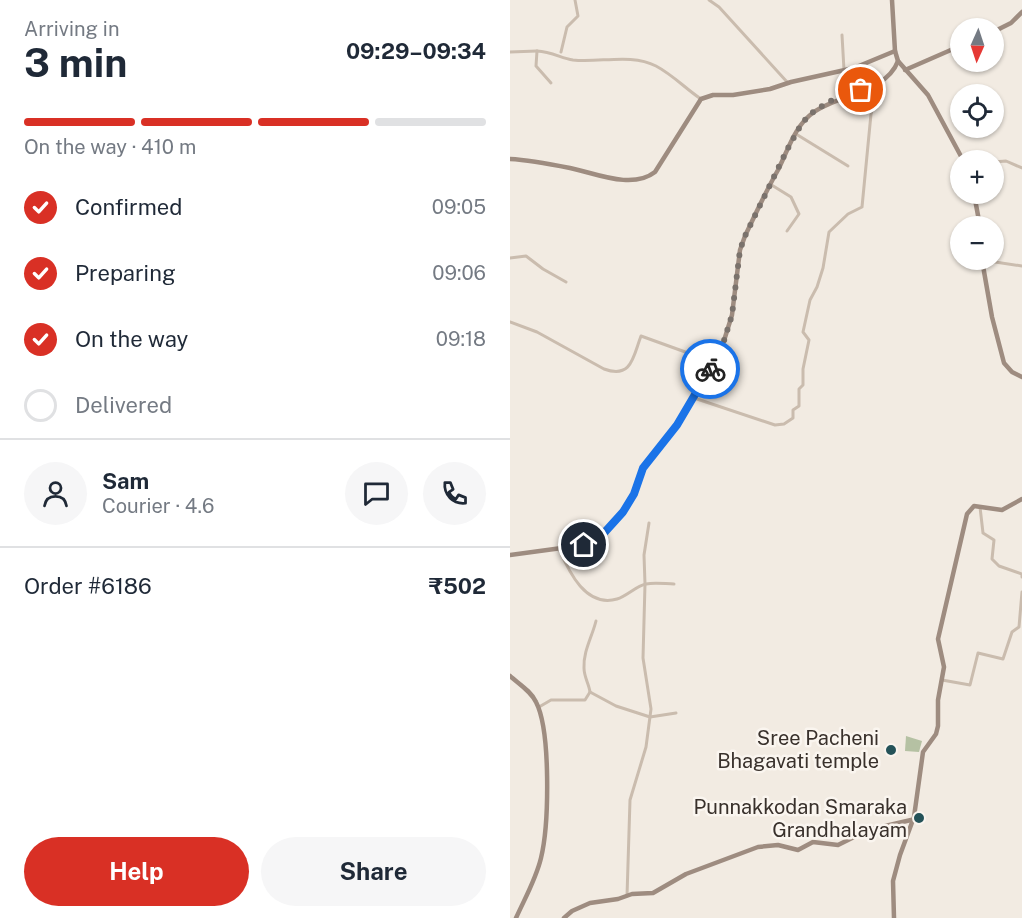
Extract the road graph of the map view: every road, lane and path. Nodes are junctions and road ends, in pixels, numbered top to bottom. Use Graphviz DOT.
graph roads {
  1 [pos="576,0"];
  2 [pos="709,0"];
  3 [pos="892,0"];
  4 [pos="1022,12"];
  5 [pos="1004,26"];
  6 [pos="842,35"];
  7 [pos="950,50"];
  8 [pos="537,51"];
  9 [pos="895,51"];
  10 [pos="510,52"];
  11 [pos="561,52"];
  12 [pos="898,61"];
  13 [pos="844,70"];
  14 [pos="905,70"];
  15 [pos="551,83"];
  16 [pos="788,83"];
  17 [pos="874,85"];
  18 [pos="701,99"];
  19 [pos="795,134"];
  20 [pos="958,150"];
  21 [pos="510,159"];
  22 [pos="1004,161"];
  23 [pos="848,166"];
  24 [pos="1022,168"];
  25 [pos="770,184"];
  26 [pos="787,231"];
  27 [pos="510,258"];
  28 [pos="1004,263"];
  29 [pos="1022,266"];
  30 [pos="984,270"];
  31 [pos="566,282"];
  32 [pos="510,322"];
  33 [pos="713,362"];
  34 [pos="1022,377"];
  35 [pos="694,398"];
  36 [pos="1022,499"];
  37 [pos="980,506"];
  38 [pos="649,523"];
  39 [pos="558,548"];
  40 [pos="510,555"];
  41 [pos="1022,577"];
  42 [pos="645,584"];
  43 [pos="674,584"];
  44 [pos="1022,592"];
  45 [pos="596,621"];
  46 [pos="510,676"];
  47 [pos="942,680"];
  48 [pos="590,692"];
  49 [pos="538,707"];
  50 [pos="676,713"];
  51 [pos="650,717"];
  52 [pos="911,820"];
  53 [pos="627,896"];
  54 [pos="516,918"];
  55 [pos="565,918"];
  56 [pos="894,918"];
  1 -- 11 [label="street"];
  2 -- 16 [label="street"];
  3 -- 9 [label="main road"];
  4 -- 5 [label="main road"];
  6 -- 13 [label="street"];
  7 -- 14 [label="main road"];
  8 -- 10 [label="street"];
  8 -- 15 [label="street"];
  8 -- 18 [label="street"];
  9 -- 12 [label="main road"];
  9 -- 13 [label="main road"];
  12 -- 14 [label="main road"];
  12 -- 17 [label="main road"];
  13 -- 16 [label="main road"];
  14 -- 20 [label="main road"];
  16 -- 18 [label="main road"];
  17 -- 19 [label="main road"];
  17 -- 35 [label="street"];
  18 -- 21 [label="main road"];
  19 -- 23 [label="street"];
  19 -- 25 [label="main road"];
  22 -- 24 [label="street"];
  25 -- 26 [label="street"];
  25 -- 33 [label="main road"];
  27 -- 31 [label="street"];
  28 -- 29 [label="street"];
  30 -- 34 [label="main road"];
  32 -- 33 [label="street"];
  33 -- 35 [label="main road"];
  35 -- 39 [label="main road"];
  36 -- 37 [label="main road"];
  37 -- 41 [label="street"];
  37 -- 47 [label="main road"];
  38 -- 42 [label="street"];
  39 -- 40 [label="main road"];
  39 -- 42 [label="street"];
  42 -- 43 [label="street"];
  42 -- 51 [label="street"];
  44 -- 47 [label="street"];
  45 -- 48 [label="street"];
  46 -- 49 [label="main road"];
  47 -- 52 [label="main road"];
  48 -- 49 [label="street"];
  48 -- 51 [label="street"];
  49 -- 54 [label="main road"];
  50 -- 51 [label="street"];
  51 -- 53 [label="street"];
  52 -- 53 [label="main road"];
  52 -- 56 [label="main road"];
  53 -- 55 [label="main road"];
}
